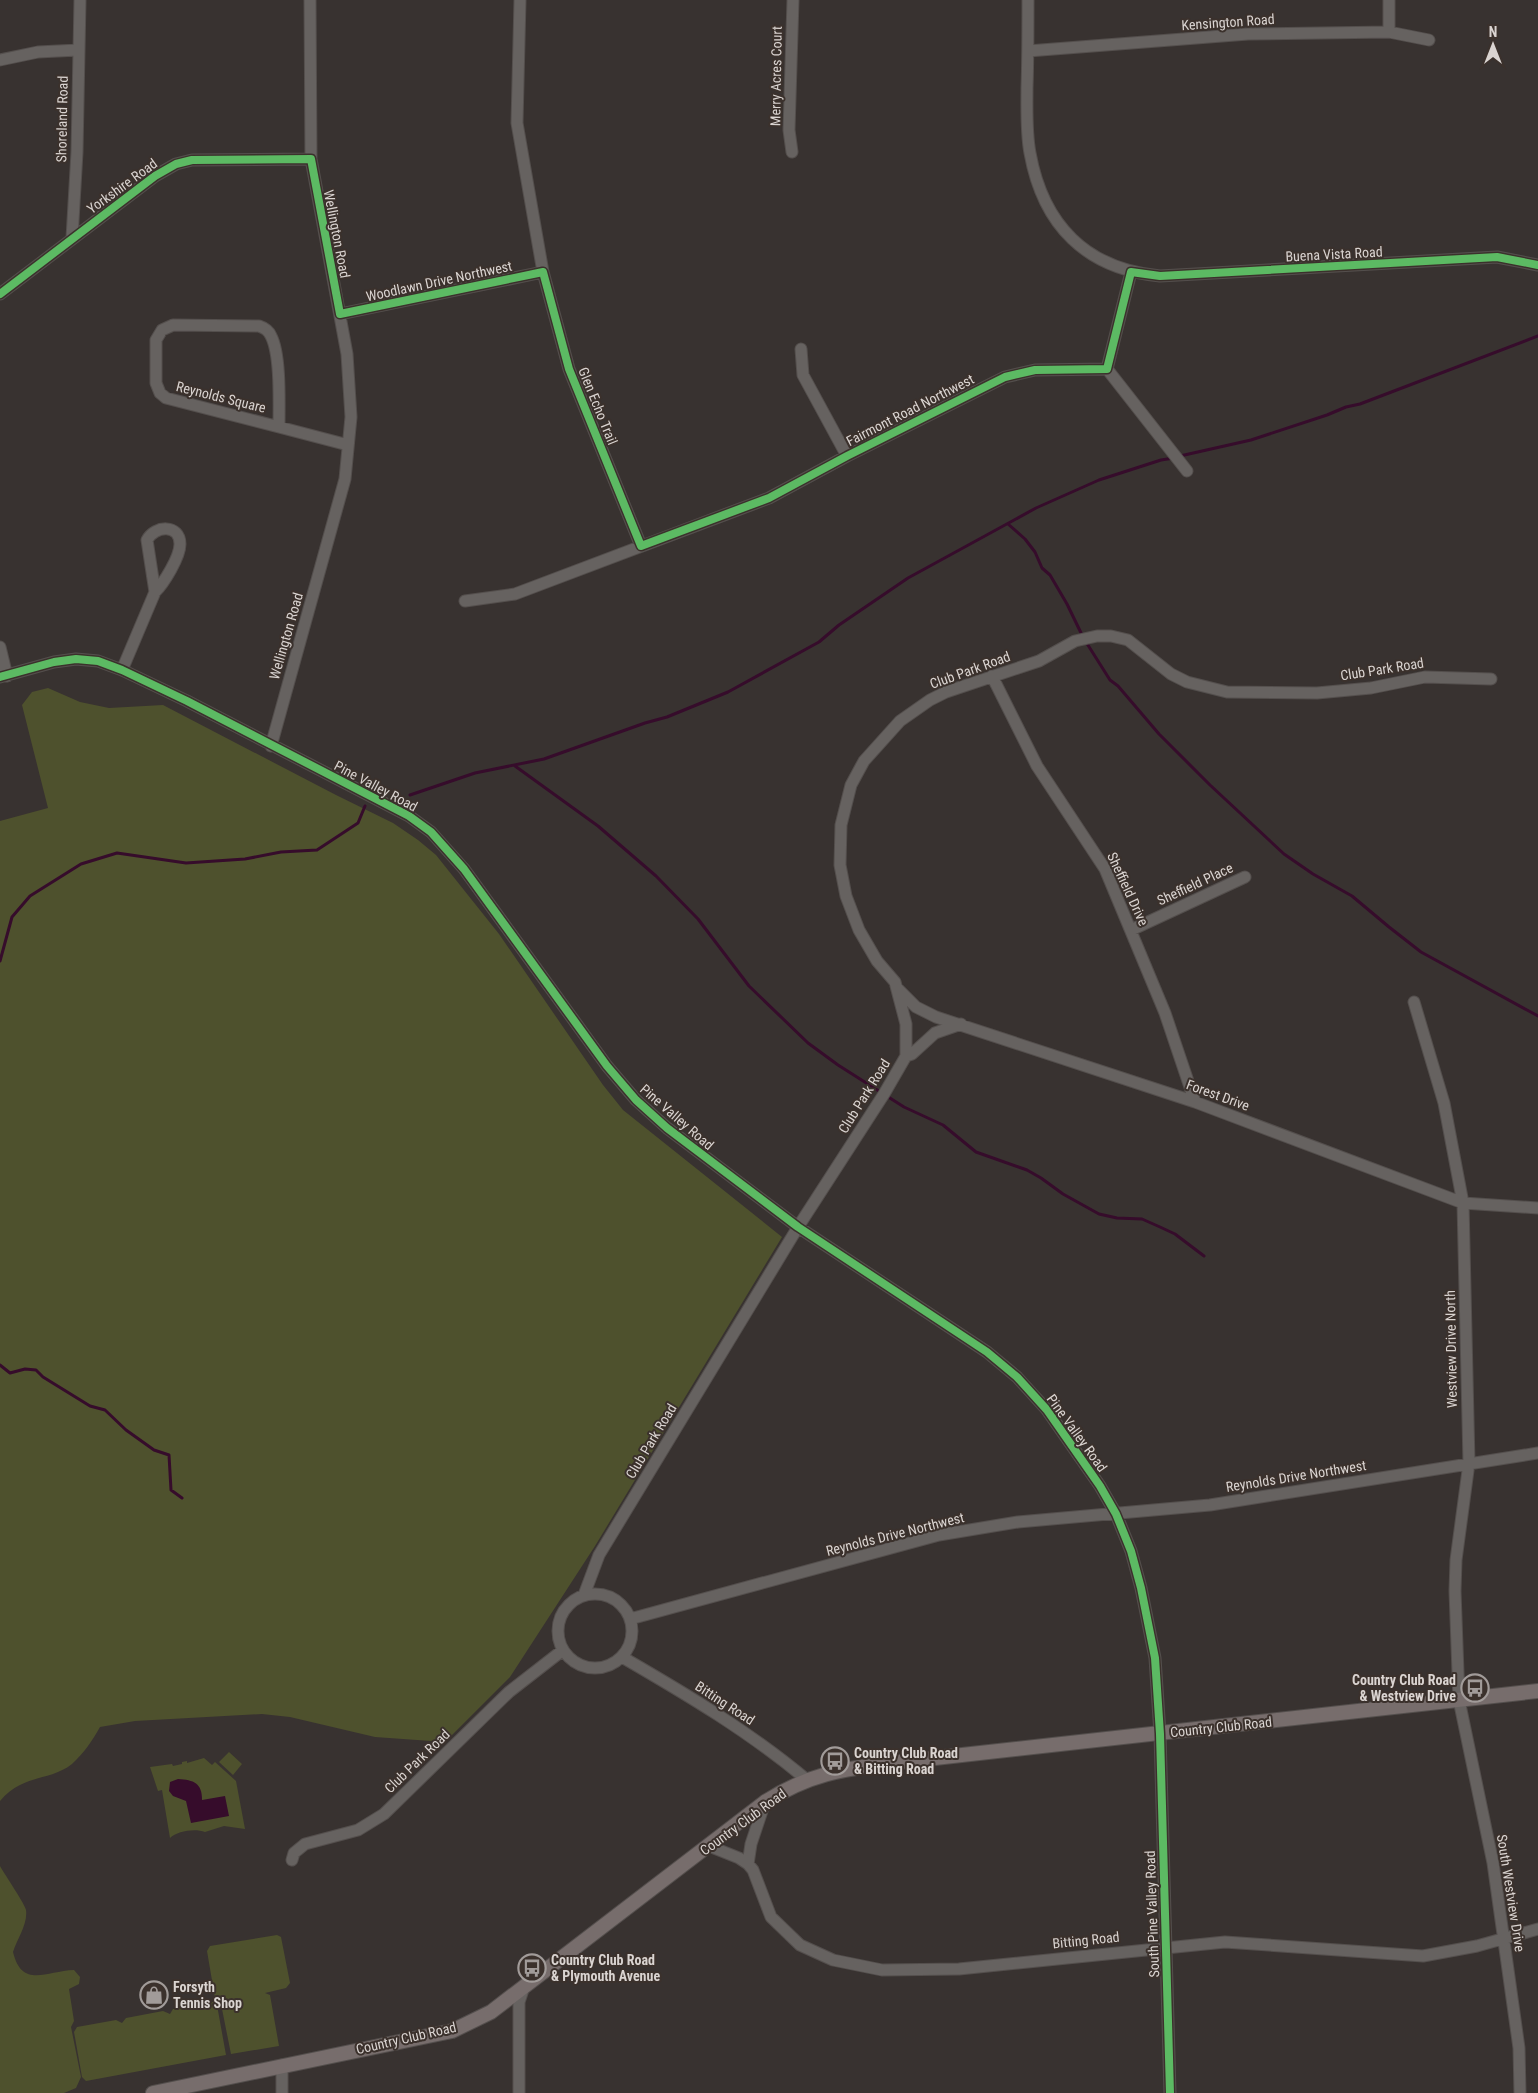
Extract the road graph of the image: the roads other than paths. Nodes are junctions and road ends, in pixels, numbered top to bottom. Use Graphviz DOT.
graph roads {
  1 [pos="80,0"];
  2 [pos="310,0"];
  3 [pos="520,0"];
  4 [pos="793,0"];
  5 [pos="1028,0"];
  6 [pos="1389,0"];
  7 [pos="1390,32"];
  8 [pos="1429,40"];
  9 [pos="78,50"];
  10 [pos="1028,51"];
  11 [pos="0,60"];
  12 [pos="792,152"];
  13 [pos="311,159"];
  14 [pos="72,238"];
  15 [pos="1538,265"];
  16 [pos="543,272"];
  17 [pos="1131,272"];
  18 [pos="0,294"];
  19 [pos="340,314"];
  20 [pos="801,349"];
  21 [pos="1107,369"];
  22 [pos="279,427"];
  23 [pos="348,445"];
  24 [pos="847,456"];
  25 [pos="1187,472"];
  26 [pos="641,546"];
  27 [pos="155,592"];
  28 [pos="464,601"];
  29 [pos="0,647"];
  30 [pos="122,670"];
  31 [pos="992,676"];
  32 [pos="4,677"];
  33 [pos="1491,679"];
  34 [pos="271,746"];
  35 [pos="1245,877"];
  36 [pos="1131,930"];
  37 [pos="896,986"];
  38 [pos="1414,1002"];
  39 [pos="961,1024"];
  40 [pos="906,1056"];
  41 [pos="1194,1102"];
  42 [pos="1463,1203"];
  43 [pos="1538,1208"];
  44 [pos="798,1227"];
  45 [pos="1538,1452"];
  46 [pos="1469,1463"];
  47 [pos="1116,1514"];
  48 [pos="584,1595"];
  49 [pos="630,1619"];
  50 [pos="563,1650"];
  51 [pos="622,1657"];
  52 [pos="1538,1691"];
  53 [pos="1459,1700"];
  54 [pos="1160,1734"];
  55 [pos="806,1780"];
  56 [pos="765,1802"];
  57 [pos="709,1846"];
  58 [pos="290,1862"];
  59 [pos="748,1864"];
  60 [pos="1538,1929"];
  61 [pos="1503,1938"];
  62 [pos="1166,1947"];
  63 [pos="524,1987"];
  64 [pos="282,2065"];
  65 [pos="153,2093"];
  66 [pos="282,2093"];
  67 [pos="519,2093"];
  68 [pos="1170,2093"];
  69 [pos="1520,2093"];
  1 -- 9 [label="street, Shoreland Road"];
  2 -- 13 [label="street, Wellington Road"];
  3 -- 16 [label="street, Glen Echo Trail"];
  4 -- 12 [label="street, Merry Acres Court"];
  5 -- 10 [label="street, Buena Vista Road"];
  6 -- 7 [label="street"];
  7 -- 8 [label="street, Kensington Road"];
  7 -- 10 [label="street, Kensington Road"];
  9 -- 11 [label="street"];
  9 -- 14 [label="street, Shoreland Road"];
  10 -- 17 [label="street, Buena Vista Road"];
  13 -- 14 [label="street, Yorkshire Road"];
  13 -- 19 [label="street, Wellington Road"];
  14 -- 18 [label="street, Yorkshire Road"];
  15 -- 17 [label="street, Buena Vista Road"];
  16 -- 19 [label="street, Woodlawn Drive Northwest"];
  16 -- 26 [label="street, Glen Echo Trail"];
  17 -- 21 [label="street"];
  19 -- 23 [label="street, Wellington Road"];
  20 -- 24 [label="street"];
  21 -- 24 [label="street, Fairmont Road Northwest"];
  21 -- 25 [label="street"];
  22 -- 22 [label="street, Reynolds Square"];
  22 -- 23 [label="street, Reynolds Square"];
  23 -- 34 [label="street, Wellington Road"];
  24 -- 26 [label="street, Fairmont Road Northwest"];
  26 -- 28 [label="street, Fairmont Road Northwest"];
  27 -- 27 [label="street"];
  27 -- 30 [label="street"];
  29 -- 32 [label="street"];
  30 -- 32 [label="street, Pine Valley Road"];
  30 -- 34 [label="street, Pine Valley Road"];
  31 -- 33 [label="street, Club Park Road"];
  31 -- 36 [label="street, Sheffield Drive"];
  31 -- 37 [label="street, Club Park Road"];
  34 -- 44 [label="street, Pine Valley Road"];
  35 -- 36 [label="street, Sheffield Place"];
  36 -- 41 [label="street, Sheffield Drive"];
  37 -- 39 [label="street, Forest Drive"];
  37 -- 40 [label="street, Club Park Road"];
  38 -- 42 [label="street, Westview Drive North"];
  39 -- 40 [label="street"];
  39 -- 41 [label="street, Forest Drive"];
  40 -- 44 [label="street, Club Park Road"];
  41 -- 42 [label="street, Forest Drive"];
  42 -- 43 [label="street, Forest Drive"];
  42 -- 46 [label="street, Westview Drive North"];
  44 -- 47 [label="street, Pine Valley Road"];
  44 -- 48 [label="street, Club Park Road"];
  45 -- 46 [label="street, Reynolds Drive Northwest"];
  46 -- 47 [label="street, Reynolds Drive Northwest"];
  46 -- 53 [label="street, Westview Drive North"];
  47 -- 49 [label="street, Reynolds Drive Northwest"];
  47 -- 54 [label="street, Pine Valley Road"];
  48 -- 49 [label="street"];
  48 -- 50 [label="street"];
  49 -- 51 [label="street"];
  50 -- 51 [label="street"];
  50 -- 58 [label="street, Club Park Road"];
  51 -- 55 [label="street, Bitting Road"];
  52 -- 53 [label="main road, Country Club Road"];
  53 -- 54 [label="main road, Country Club Road"];
  53 -- 61 [label="street, South Westview Drive"];
  54 -- 55 [label="main road, Country Club Road"];
  54 -- 62 [label="street, South Pine Valley Road"];
  55 -- 56 [label="main road, Country Club Road"];
  56 -- 57 [label="main road, Country Club Road"];
  56 -- 59 [label="street"];
  57 -- 59 [label="street"];
  57 -- 63 [label="main road, Country Club Road"];
  59 -- 62 [label="street, Bitting Road"];
  60 -- 61 [label="street, Bitting Road"];
  61 -- 62 [label="street, Bitting Road"];
  61 -- 69 [label="street, South Westview Drive"];
  62 -- 68 [label="street, South Pine Valley Road"];
  63 -- 64 [label="main road, Country Club Road"];
  63 -- 67 [label="street"];
  64 -- 65 [label="main road, Country Club Road"];
  64 -- 66 [label="street"];
}
